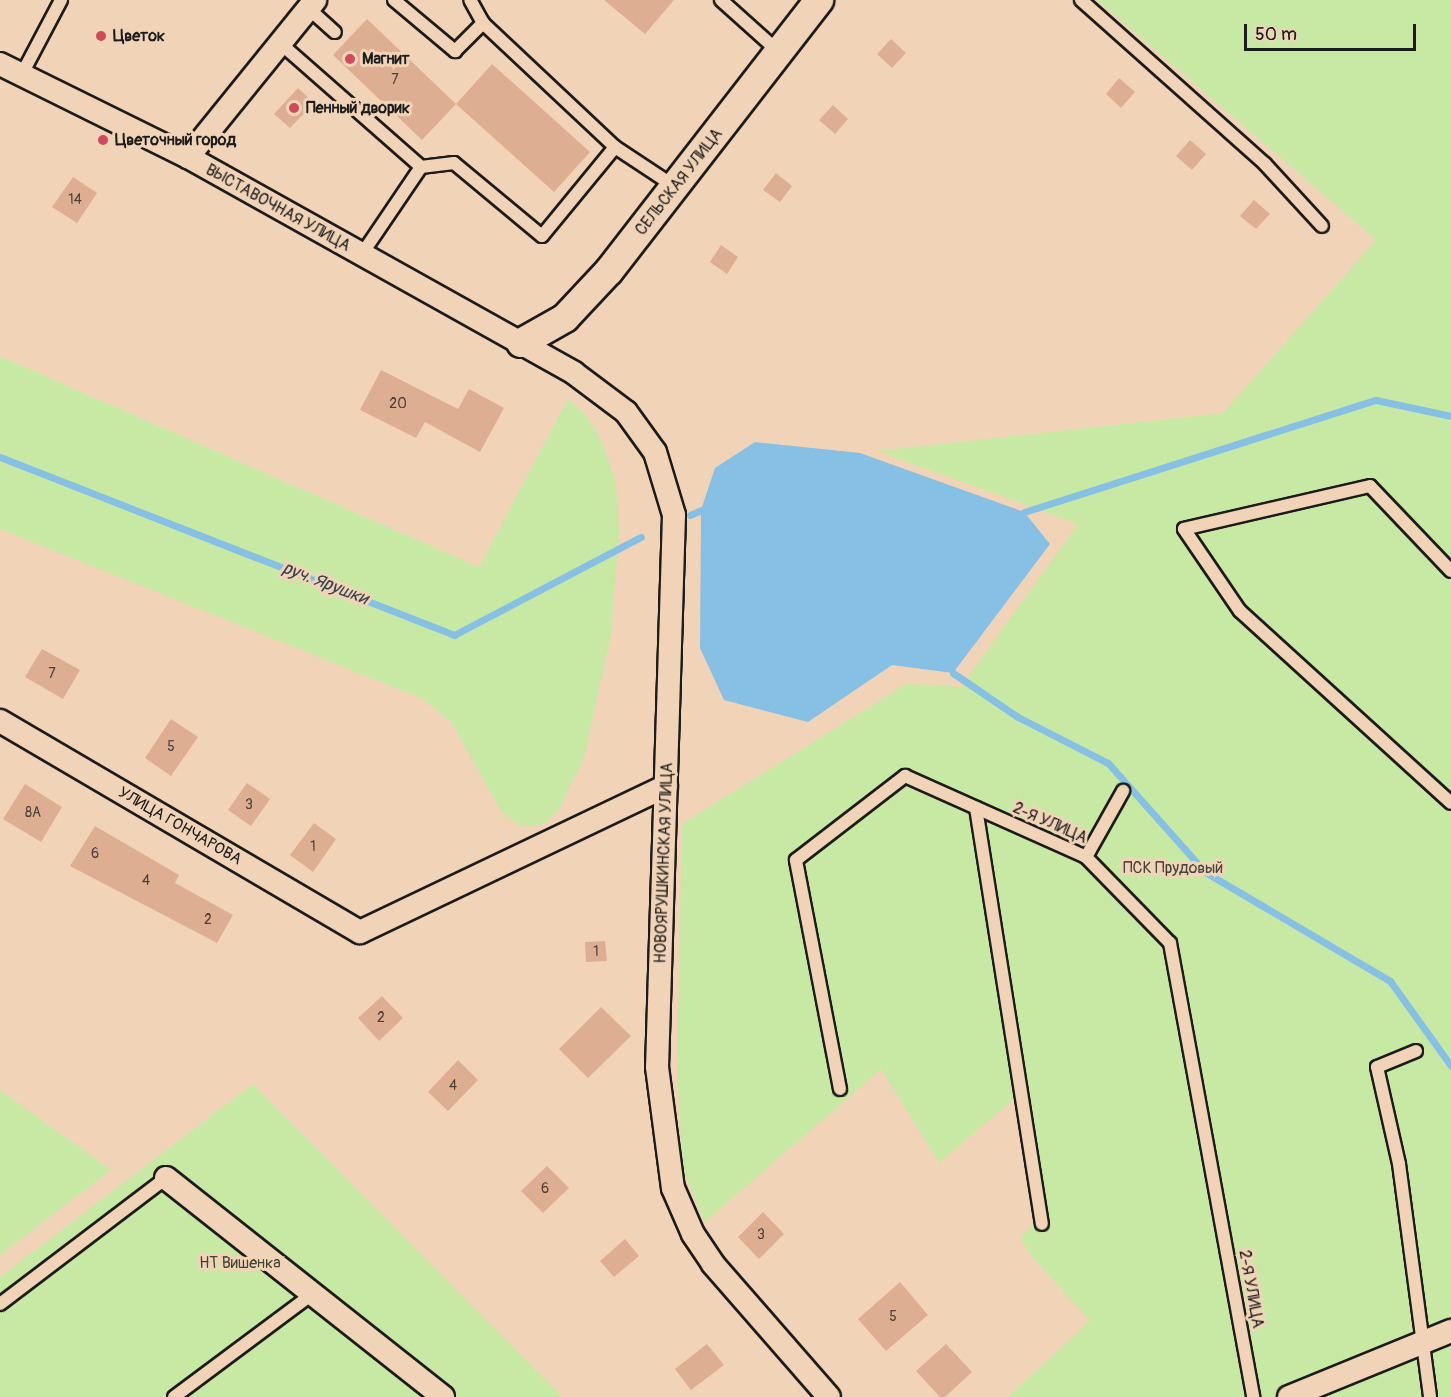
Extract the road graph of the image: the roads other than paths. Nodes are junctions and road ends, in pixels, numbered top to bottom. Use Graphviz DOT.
graph roads {
  1 [pos="61,0"];
  2 [pos="394,0"];
  3 [pos="470,0"];
  4 [pos="721,0"];
  5 [pos="819,0"];
  6 [pos="1081,0"];
  7 [pos="311,4"];
  8 [pos="483,23"];
  9 [pos="335,32"];
  10 [pos="280,43"];
  11 [pos="780,53"];
  12 [pos="0,64"];
  13 [pos="22,74"];
  14 [pos="615,147"];
  15 [pos="188,157"];
  16 [pos="421,167"];
  17 [pos="675,187"];
  18 [pos="1322,226"];
  19 [pos="362,254"];
  20 [pos="521,343"];
  21 [pos="1451,571"];
  22 [pos="0,721"];
  23 [pos="666,786"];
  24 [pos="1123,790"];
  25 [pos="1451,803"];
  26 [pos="976,808"];
  27 [pos="1086,857"];
  28 [pos="1416,1051"];
  29 [pos="840,1089"];
  30 [pos="166,1178"];
  31 [pos="1042,1224"];
  32 [pos="312,1294"];
  33 [pos="0,1304"];
  34 [pos="1451,1331"];
  35 [pos="1421,1342"];
  36 [pos="174,1397"];
  37 [pos="443,1397"];
  38 [pos="829,1397"];
  39 [pos="1253,1397"];
  40 [pos="1289,1397"];
  41 [pos="1430,1397"];
  1 -- 13 [label="lane"];
  2 -- 8 [label="lane"];
  3 -- 8 [label="lane"];
  4 -- 11 [label="lane"];
  5 -- 11 [label="street, СЕЛЬСКАЯ УЛИЦА"];
  6 -- 18 [label="lane"];
  7 -- 9 [label="lane"];
  7 -- 10 [label="street"];
  8 -- 14 [label="lane"];
  10 -- 15 [label="street"];
  10 -- 16 [label="lane"];
  11 -- 17 [label="street, СЕЛЬСКАЯ УЛИЦА"];
  12 -- 13 [label="street, ВЫСТАВОЧНАЯ УЛИЦА"];
  13 -- 15 [label="street, ВЫСТАВОЧНАЯ УЛИЦА"];
  14 -- 16 [label="lane"];
  14 -- 17 [label="lane"];
  15 -- 19 [label="street, ВЫСТАВОЧНАЯ УЛИЦА"];
  16 -- 19 [label="lane"];
  17 -- 20 [label="street, СЕЛЬСКАЯ УЛИЦА"];
  19 -- 20 [label="street, ВЫСТАВОЧНАЯ УЛИЦА"];
  20 -- 23 [label="street, НОВОЯРУШКИНСКАЯ УЛИЦА"];
  21 -- 25 [label="lane"];
  22 -- 23 [label="street, УЛИЦА ГОНЧАРОВА"];
  23 -- 38 [label="street, НОВОЯРУШКИНСКАЯ УЛИЦА"];
  24 -- 27 [label="lane"];
  26 -- 27 [label="lane, 2-Я УЛИЦА"];
  26 -- 29 [label="lane, 2-Я УЛИЦА"];
  26 -- 31 [label="lane"];
  27 -- 39 [label="lane, 2-Я УЛИЦА"];
  28 -- 35 [label="lane"];
  30 -- 32 [label="street"];
  30 -- 33 [label="lane"];
  32 -- 36 [label="lane"];
  32 -- 37 [label="street"];
  34 -- 35 [label="street"];
  35 -- 40 [label="street"];
  35 -- 41 [label="lane"];
}
